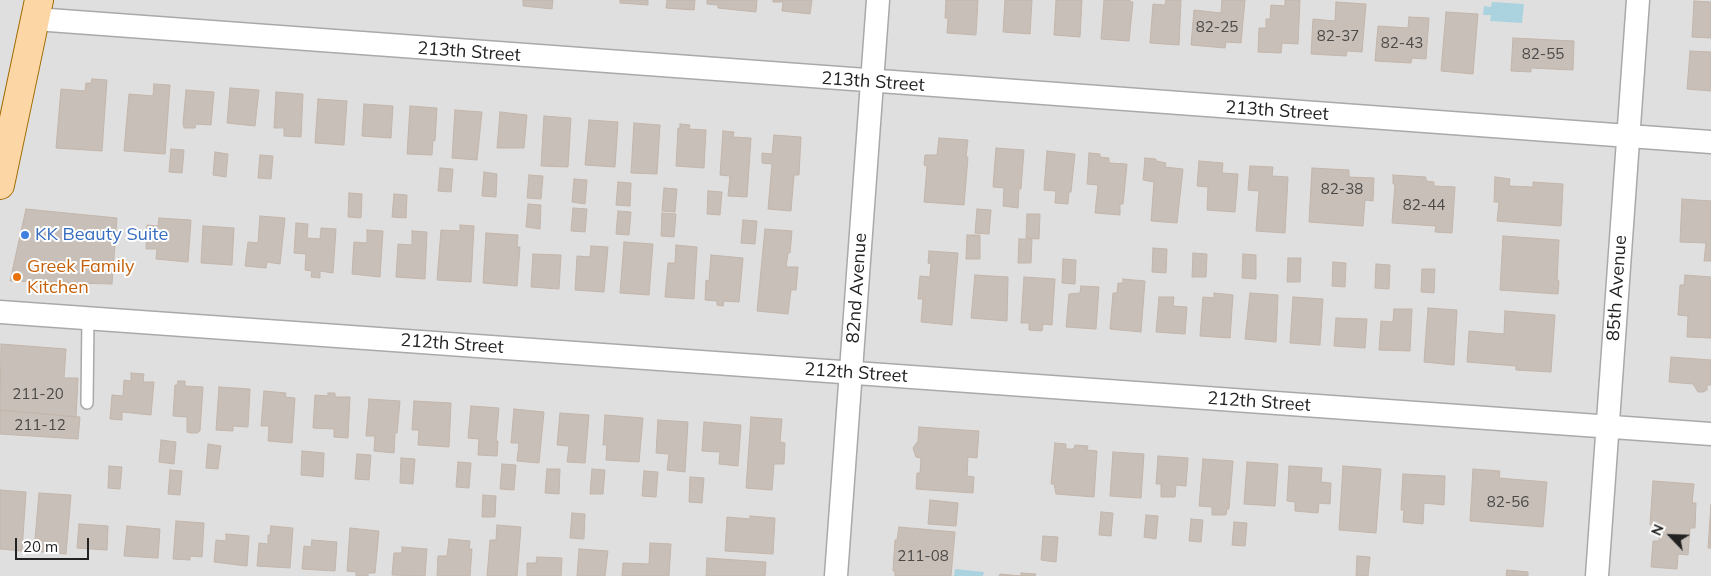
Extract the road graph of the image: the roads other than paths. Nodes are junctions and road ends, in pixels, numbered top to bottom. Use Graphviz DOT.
graph roads {
  1 [pos="878,0"];
  2 [pos="1638,0"];
  3 [pos="37,10"];
  4 [pos="872,82"];
  5 [pos="1628,136"];
  6 [pos="1711,142"];
  7 [pos="0,185"];
  8 [pos="0,312"];
  9 [pos="88,318"];
  10 [pos="851,372"];
  11 [pos="87,404"];
  12 [pos="1607,427"];
  13 [pos="1711,434"];
  14 [pos="836,576"];
  15 [pos="1597,576"];
  1 -- 4 [label="street, 82nd Avenue"];
  2 -- 5 [label="street, 85th Avenue"];
  3 -- 4 [label="street, 213th Street"];
  3 -- 7 [label="main road"];
  4 -- 5 [label="street, 213th Street"];
  4 -- 10 [label="street, 82nd Avenue"];
  5 -- 6 [label="street, 213th Street"];
  5 -- 12 [label="street, 85th Avenue"];
  8 -- 9 [label="street, 212th Street"];
  9 -- 10 [label="street, 212th Street"];
  9 -- 11 [label="lane"];
  10 -- 12 [label="street, 212th Street"];
  10 -- 14 [label="street, 82nd Avenue"];
  12 -- 13 [label="street, 212th Street"];
  12 -- 15 [label="street, 85th Avenue"];
}
